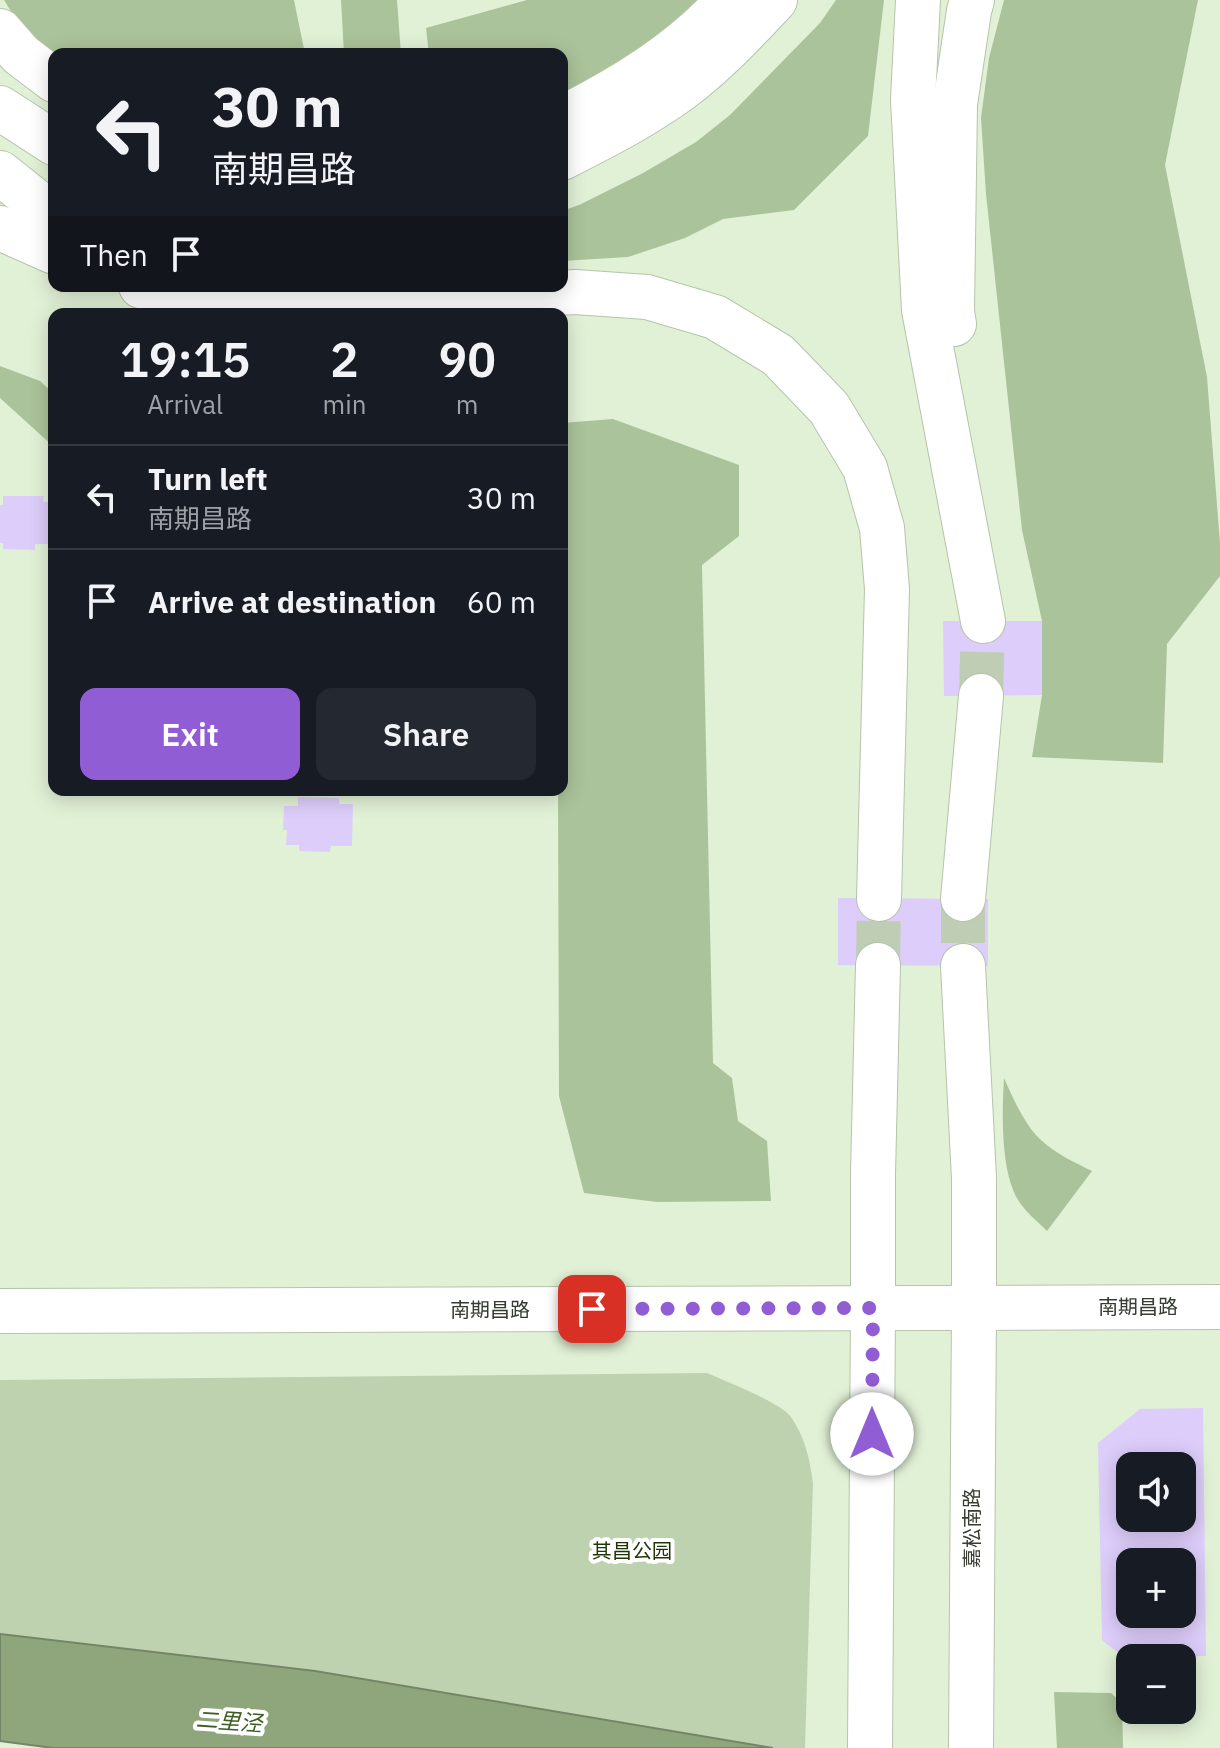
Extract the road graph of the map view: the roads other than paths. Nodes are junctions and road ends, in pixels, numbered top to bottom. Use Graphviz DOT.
graph roads {
  1 [pos="728,0"];
  2 [pos="775,0"];
  3 [pos="918,0"];
  4 [pos="972,0"];
  5 [pos="0,31"];
  6 [pos="48,75"];
  7 [pos="0,108"];
  8 [pos="568,115"];
  9 [pos="48,139"];
  10 [pos="568,155"];
  11 [pos="0,173"];
  12 [pos="48,211"];
  13 [pos="0,228"];
  14 [pos="48,249"];
  15 [pos="158,292"];
  16 [pos="208,292"];
  17 [pos="249,307"];
  18 [pos="265,308"];
  19 [pos="385,308"];
  20 [pos="981,696"];
  21 [pos="879,899"];
  22 [pos="963,899"];
  23 [pos="878,965"];
  24 [pos="963,966"];
  25 [pos="1220,1307"];
  26 [pos="873,1308"];
  27 [pos="974,1308"];
  28 [pos="0,1311"];
  29 [pos="971,1744"];
  30 [pos="870,1748"];
  1 -- 8 [label="main road"];
  2 -- 10 [label="main road"];
  3 -- 4 [label="main road"];
  5 -- 6 [label="main road"];
  7 -- 9 [label="main road"];
  11 -- 12 [label="main road"];
  13 -- 14 [label="main road"];
  15 -- 17 [label="main road"];
  16 -- 17 [label="main road"];
  17 -- 18 [label="main road"];
  19 -- 21 [label="main road"];
  20 -- 22 [label="main road"];
  23 -- 26 [label="main road"];
  24 -- 27 [label="main road, 嘉松南路"];
  25 -- 27 [label="main road, 南期昌路"];
  26 -- 27 [label="main road, 南期昌路"];
  26 -- 28 [label="main road, 南期昌路"];
  26 -- 30 [label="main road"];
  27 -- 29 [label="main road, 嘉松南路"];
}
